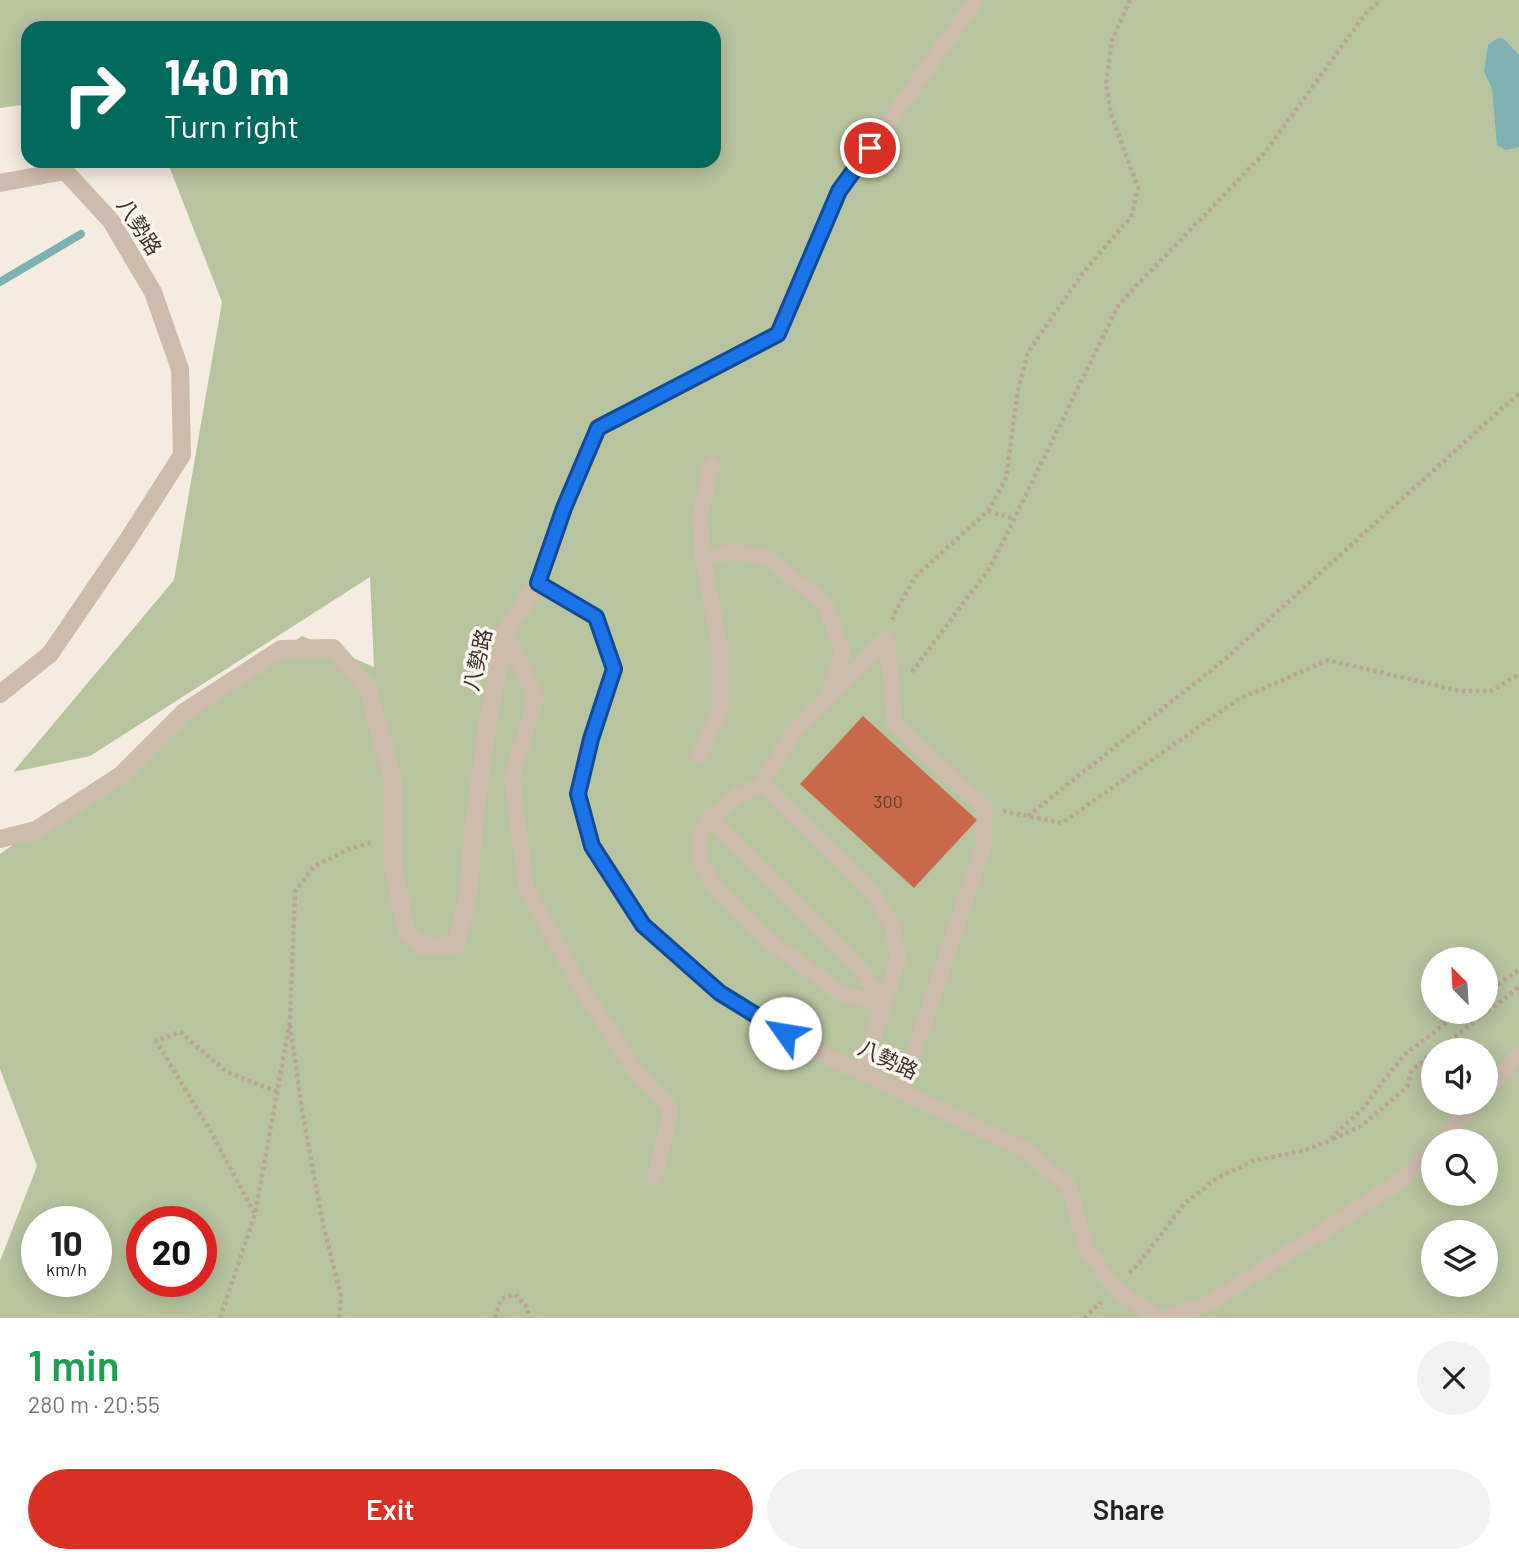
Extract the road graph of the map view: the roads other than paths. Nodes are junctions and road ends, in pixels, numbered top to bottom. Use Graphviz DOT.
graph roads {
  1 [pos="976,0"];
  2 [pos="0,183"];
  3 [pos="712,464"];
  4 [pos="703,560"];
  5 [pos="538,583"];
  6 [pos="506,631"];
  7 [pos="0,694"];
  8 [pos="828,698"];
  9 [pos="699,756"];
  10 [pos="762,784"];
  11 [pos="709,818"];
  12 [pos="0,839"];
  13 [pos="884,1005"];
  14 [pos="1519,1055"];
  15 [pos="862,1073"];
  16 [pos="1498,1079"];
  17 [pos="901,1092"];
  18 [pos="1464,1115"];
  19 [pos="1452,1129"];
  20 [pos="1421,1161"];
  21 [pos="655,1177"];
  22 [pos="1158,1318"];
  23 [pos="1166,1318"];
  1 -- 5 [label="lane"];
  2 -- 7 [label="street, 八勢路"];
  3 -- 4 [label="lane"];
  4 -- 8 [label="lane"];
  4 -- 9 [label="lane"];
  5 -- 6 [label="street, 八勢路"];
  5 -- 15 [label="lane, 八勢路"];
  6 -- 12 [label="street, 八勢路"];
  6 -- 21 [label="lane"];
  8 -- 10 [label="lane"];
  8 -- 17 [label="lane"];
  10 -- 11 [label="lane"];
  10 -- 13 [label="lane"];
  11 -- 13 [label="lane"];
  11 -- 13 [label="lane"];
  13 -- 15 [label="lane"];
  14 -- 16 [label="lane"];
  15 -- 17 [label="lane, 八勢路"];
  17 -- 22 [label="lane, 八勢路"];
  18 -- 19 [label="lane"];
  20 -- 23 [label="lane"];
}
